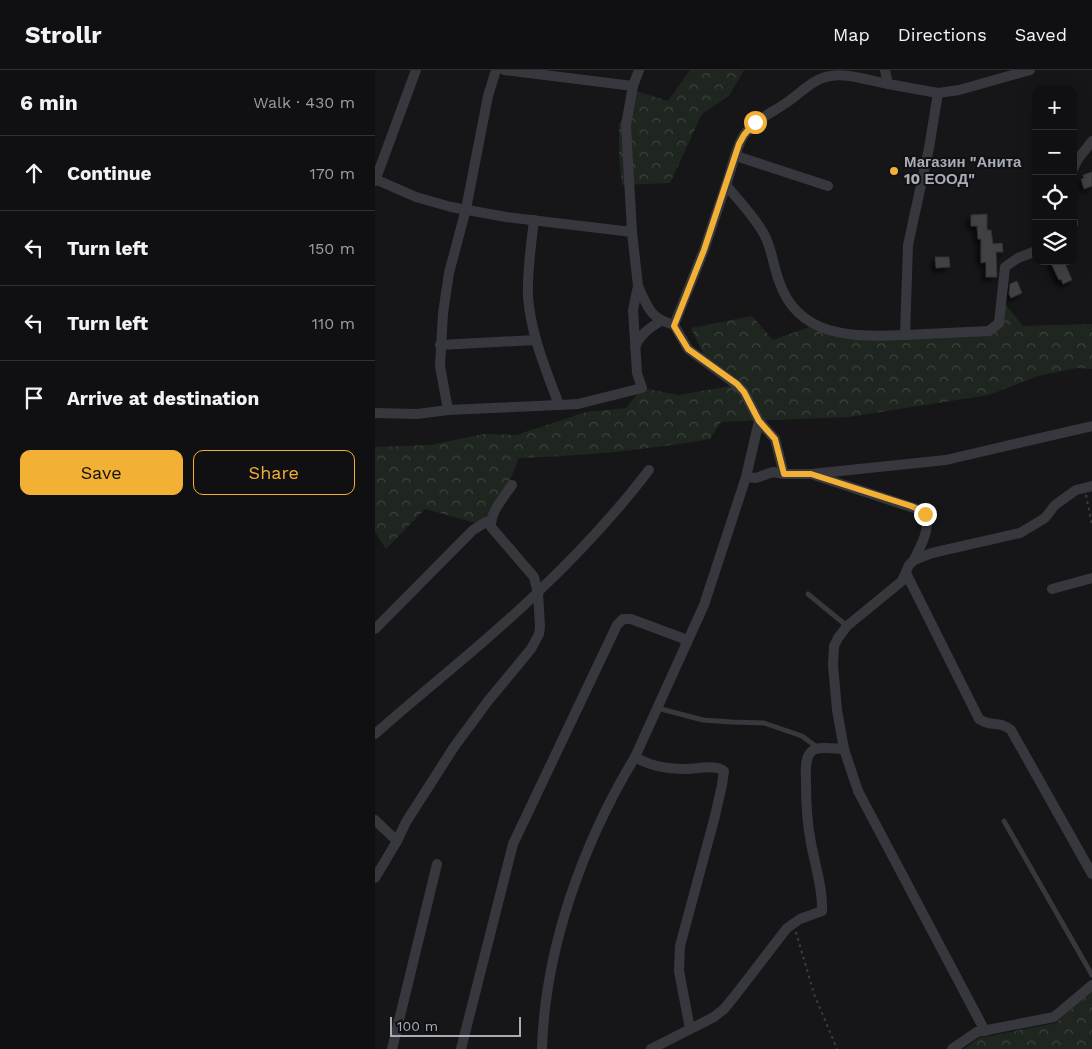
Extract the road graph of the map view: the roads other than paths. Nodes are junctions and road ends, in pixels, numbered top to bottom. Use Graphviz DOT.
graph roads {
  1 [pos="416,70"];
  2 [pos="496,70"];
  3 [pos="504,70"];
  4 [pos="639,70"];
  5 [pos="885,70"];
  6 [pos="1030,70"];
  7 [pos="888,84"];
  8 [pos="633,86"];
  9 [pos="938,93"];
  10 [pos="1091,147"];
  11 [pos="736,156"];
  12 [pos="1077,161"];
  13 [pos="375,179"];
  14 [pos="726,185"];
  15 [pos="828,186"];
  16 [pos="466,210"];
  17 [pos="534,220"];
  18 [pos="633,232"];
  19 [pos="1032,253"];
  20 [pos="638,286"];
  21 [pos="661,322"];
  22 [pos="674,326"];
  23 [pos="905,334"];
  24 [pos="536,340"];
  25 [pos="441,345"];
  26 [pos="635,348"];
  27 [pos="559,405"];
  28 [pos="448,410"];
  29 [pos="375,413"];
  30 [pos="759,421"];
  31 [pos="1092,426"];
  32 [pos="649,470"];
  33 [pos="784,474"];
  34 [pos="811,474"];
  35 [pos="746,477"];
  36 [pos="512,485"];
  37 [pos="1088,487"];
  38 [pos="491,521"];
  39 [pos="914,560"];
  40 [pos="906,573"];
  41 [pos="1092,578"];
  42 [pos="1052,589"];
  43 [pos="538,592"];
  44 [pos="808,594"];
  45 [pos="847,626"];
  46 [pos="375,629"];
  47 [pos="687,643"];
  48 [pos="657,708"];
  49 [pos="375,734"];
  50 [pos="819,749"];
  51 [pos="844,749"];
  52 [pos="635,757"];
  53 [pos="375,820"];
  54 [pos="1005,821"];
  55 [pos="397,841"];
  56 [pos="437,864"];
  57 [pos="1092,874"];
  58 [pos="375,878"];
  59 [pos="1092,975"];
  60 [pos="1092,985"];
  61 [pos="690,1029"];
  62 [pos="985,1031"];
  63 [pos="392,1049"];
  64 [pos="461,1049"];
  65 [pos="542,1049"];
  66 [pos="651,1049"];
  67 [pos="952,1049"];
  1 -- 13 [label="street"];
  2 -- 16 [label="street"];
  3 -- 8 [label="street"];
  4 -- 8 [label="street"];
  5 -- 7 [label="street"];
  6 -- 9 [label="street"];
  7 -- 9 [label="street"];
  7 -- 11 [label="street"];
  8 -- 18 [label="street"];
  9 -- 23 [label="street"];
  10 -- 12 [label="street"];
  11 -- 14 [label="street"];
  11 -- 15 [label="street"];
  13 -- 16 [label="street"];
  14 -- 22 [label="street"];
  14 -- 23 [label="street"];
  16 -- 17 [label="street"];
  16 -- 25 [label="street"];
  17 -- 18 [label="street"];
  17 -- 24 [label="street"];
  18 -- 20 [label="street"];
  19 -- 23 [label="street"];
  20 -- 21 [label="street"];
  20 -- 26 [label="street"];
  21 -- 22 [label="street"];
  21 -- 26 [label="street"];
  22 -- 30 [label="street"];
  24 -- 25 [label="street"];
  24 -- 27 [label="street"];
  25 -- 28 [label="street"];
  26 -- 27 [label="street"];
  27 -- 28 [label="street"];
  28 -- 29 [label="street"];
  30 -- 33 [label="street"];
  30 -- 35 [label="street"];
  31 -- 34 [label="street"];
  32 -- 43 [label="street"];
  33 -- 34 [label="street"];
  33 -- 35 [label="street"];
  34 -- 39 [label="street"];
  35 -- 47 [label="street"];
  36 -- 38 [label="street"];
  37 -- 39 [label="street"];
  38 -- 43 [label="street"];
  38 -- 46 [label="street"];
  39 -- 40 [label="street"];
  40 -- 45 [label="street"];
  40 -- 57 [label="street"];
  41 -- 42 [label="street"];
  43 -- 49 [label="street"];
  43 -- 55 [label="street"];
  44 -- 45 [label="lane"];
  45 -- 51 [label="street"];
  47 -- 48 [label="street"];
  47 -- 64 [label="street"];
  48 -- 50 [label="lane"];
  48 -- 52 [label="street"];
  50 -- 51 [label="street"];
  50 -- 61 [label="street"];
  51 -- 62 [label="street"];
  52 -- 61 [label="street"];
  52 -- 65 [label="street"];
  53 -- 55 [label="street"];
  54 -- 59 [label="lane"];
  55 -- 58 [label="street"];
  56 -- 63 [label="street"];
  60 -- 62 [label="street"];
  61 -- 66 [label="street"];
  62 -- 67 [label="street"];
}
